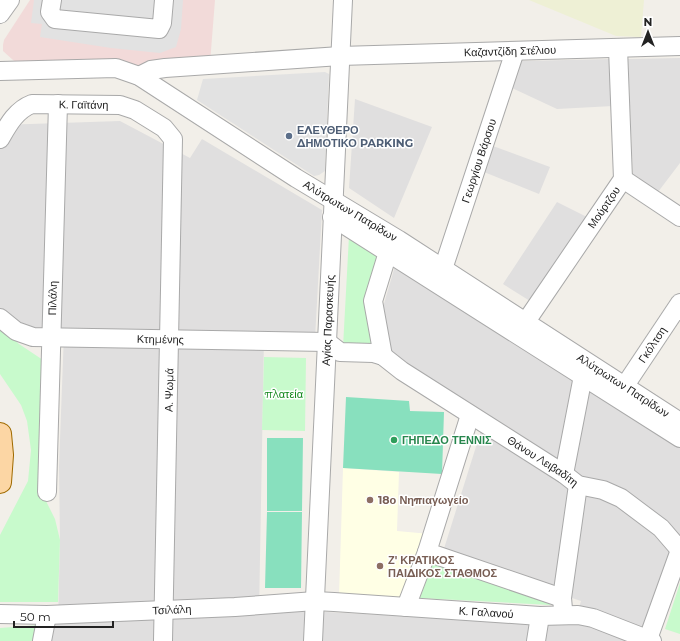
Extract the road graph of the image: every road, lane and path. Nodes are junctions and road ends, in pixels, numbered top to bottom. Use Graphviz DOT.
graph roads {
  1 [pos="10,0"];
  2 [pos="52,0"];
  3 [pos="164,0"];
  4 [pos="343,0"];
  5 [pos="0,14"];
  6 [pos="680,46"];
  7 [pos="618,48"];
  8 [pos="515,51"];
  9 [pos="340,56"];
  10 [pos="5,67"];
  11 [pos="139,76"];
  12 [pos="58,104"];
  13 [pos="0,139"];
  14 [pos="173,139"];
  15 [pos="622,179"];
  16 [pos="333,199"];
  17 [pos="680,217"];
  18 [pos="332,218"];
  19 [pos="388,252"];
  20 [pos="443,269"];
  21 [pos="680,303"];
  22 [pos="0,318"];
  23 [pos="525,323"];
  24 [pos="51,337"];
  25 [pos="170,339"];
  26 [pos="327,342"];
  27 [pos="383,356"];
  28 [pos="583,376"];
  29 [pos="624,387"];
  30 [pos="470,415"];
  31 [pos="680,422"];
  32 [pos="0,434"];
  33 [pos="680,438"];
  34 [pos="564,474"];
  35 [pos="0,482"];
  36 [pos="578,485"];
  37 [pos="47,492"];
  38 [pos="680,550"];
  39 [pos="427,552"];
  40 [pos="315,601"];
  41 [pos="406,607"];
  42 [pos="563,607"];
  43 [pos="164,610"];
  44 [pos="0,614"];
  45 [pos="47,615"];
  46 [pos="28,616"];
  47 [pos="540,616"];
  48 [pos="0,622"];
  49 [pos="650,640"];
  50 [pos="42,641"];
  51 [pos="163,641"];
  52 [pos="313,641"];
  53 [pos="536,641"];
  1 -- 5 [label="street"];
  2 -- 3 [label="street"];
  4 -- 9 [label="street, Αγίας Παρασκευής"];
  6 -- 7 [label="street, Καζαντζίδη Στέλιου"];
  7 -- 8 [label="street, Καζαντζίδη Στέλιου"];
  7 -- 15 [label="street, Μούρτζου"];
  8 -- 9 [label="street, Καζαντζίδη Στέλιου"];
  8 -- 20 [label="street, Γεωργίου Βάρσου"];
  9 -- 11 [label="street, Καζαντζίδη Στέλιου"];
  9 -- 16 [label="street, Αγίας Παρασκευής"];
  10 -- 11 [label="street, Αλύτρωτων Πατρίδων"];
  11 -- 16 [label="street, Αλύτρωτων Πατρίδων"];
  12 -- 13 [label="street, Κ. Γαϊτάνη"];
  12 -- 14 [label="street, Κ. Γαϊτάνη"];
  12 -- 24 [label="street, Πιλάλη"];
  14 -- 25 [label="street, Α. Ψωμά"];
  15 -- 17 [label="street"];
  15 -- 23 [label="street, Μούρτζου"];
  16 -- 18 [label="street, Αγίας Παρασκευής"];
  16 -- 20 [label="street, Αλύτρωτων Πατρίδων"];
  18 -- 19 [label="street"];
  18 -- 26 [label="street, Αγίας Παρασκευής"];
  19 -- 27 [label="street"];
  19 -- 28 [label="street"];
  20 -- 23 [label="street, Αλύτρωτων Πατρίδων"];
  21 -- 29 [label="street, Γκόλτση"];
  22 -- 24 [label="street, Κτημένης"];
  23 -- 29 [label="street, Αλύτρωτων Πατρίδων"];
  24 -- 25 [label="street, Κτημένης"];
  24 -- 37 [label="street, Πιλάλη"];
  25 -- 26 [label="street, Κτημένης"];
  25 -- 43 [label="street, Α. Ψωμά"];
  26 -- 27 [label="street, Θάνου Λειβαδίτη"];
  26 -- 40 [label="street, Αγίας Παρασκευής"];
  27 -- 30 [label="street, Θάνου Λειβαδίτη"];
  28 -- 33 [label="street"];
  28 -- 34 [label="street"];
  29 -- 31 [label="street, Αλύτρωτων Πατρίδων"];
  30 -- 34 [label="street, Θάνου Λειβαδίτη"];
  30 -- 39 [label="street"];
  32 -- 35 [label="main road"];
  34 -- 36 [label="street, Θάνου Λειβαδίτη"];
  36 -- 38 [label="street, Θάνου Λειβαδίτη"];
  36 -- 42 [label="street"];
  38 -- 49 [label="street"];
  39 -- 41 [label="street"];
  39 -- 42 [label="street"];
  40 -- 41 [label="street, Κ. Γαλανού"];
  40 -- 43 [label="street, Τσιλάλη"];
  40 -- 52 [label="street, Αγίας Παρασκευής"];
  41 -- 47 [label="street, Κ. Γαλανού"];
  42 -- 47 [label="street, Κ. Γαλανού"];
  42 -- 49 [label="street, Κ. Γαλανού"];
  43 -- 45 [label="street, Τσιλάλη"];
  43 -- 51 [label="street, Α. Ψωμά"];
  44 -- 46 [label="street"];
  45 -- 46 [label="street, Τσιλάλη"];
  45 -- 50 [label="street"];
  46 -- 48 [label="street"];
  47 -- 53 [label="street"];
}
